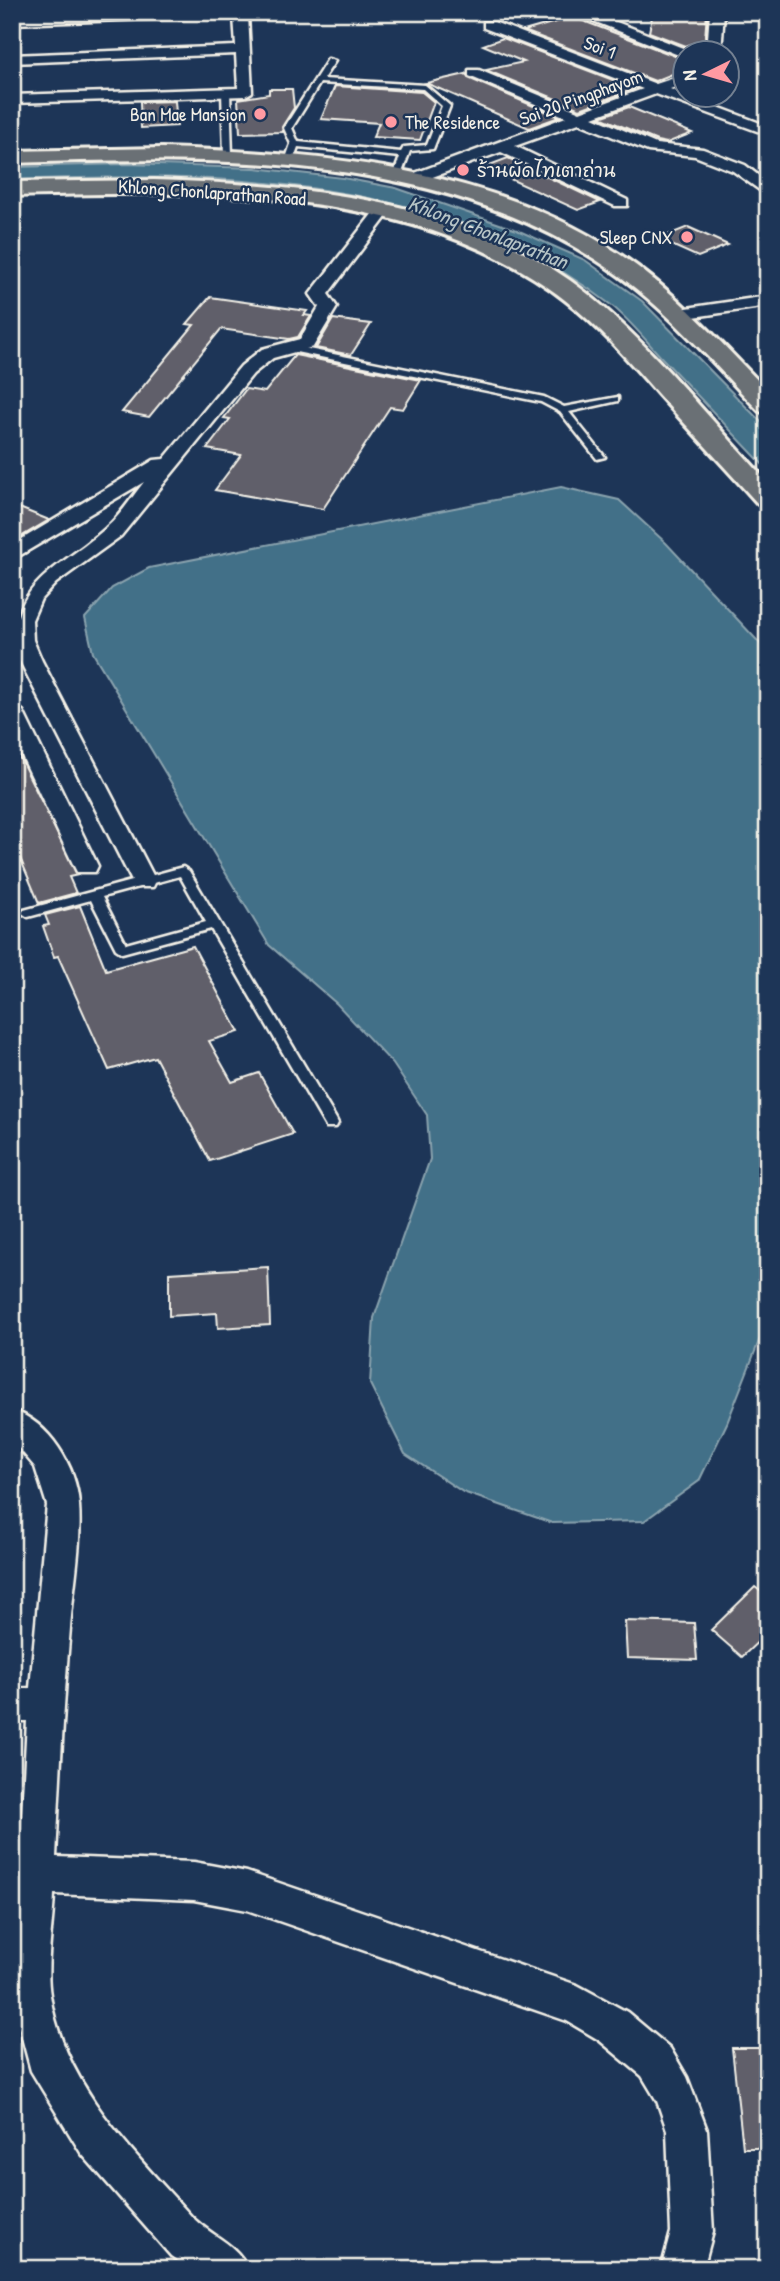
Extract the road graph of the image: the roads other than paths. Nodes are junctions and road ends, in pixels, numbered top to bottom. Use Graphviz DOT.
graph roads {
  1 [pos="243,12"];
  2 [pos="578,12"];
  3 [pos="632,12"];
  4 [pos="717,12"];
  5 [pos="54,16"];
  6 [pos="12,20"];
  7 [pos="489,25"];
  8 [pos="630,32"];
  9 [pos="715,38"];
  10 [pos="672,48"];
  11 [pos="243,50"];
  12 [pos="12,58"];
  13 [pos="331,61"];
  14 [pos="474,74"];
  15 [pos="317,80"];
  16 [pos="672,84"];
  17 [pos="659,90"];
  18 [pos="226,92"];
  19 [pos="12,99"];
  20 [pos="585,118"];
  21 [pos="747,124"];
  22 [pos="766,131"];
  23 [pos="725,132"];
  24 [pos="704,141"];
  25 [pos="502,146"];
  26 [pos="682,149"];
  27 [pos="292,153"];
  28 [pos="228,155"];
  29 [pos="12,157"];
  30 [pos="404,170"];
  31 [pos="768,191"];
  32 [pos="13,192"];
  33 [pos="621,203"];
  34 [pos="383,212"];
  35 [pos="768,301"];
  36 [pos="680,314"];
  37 [pos="294,349"];
  38 [pos="615,399"];
  39 [pos="768,406"];
  40 [pos="563,410"];
  41 [pos="179,453"];
  42 [pos="600,457"];
  43 [pos="768,498"];
  44 [pos="12,554"];
  45 [pos="12,711"];
  46 [pos="86,866"];
  47 [pos="144,881"];
  48 [pos="95,896"];
  49 [pos="28,913"];
  50 [pos="213,924"];
  51 [pos="331,1123"];
  52 [pos="12,1423"];
  53 [pos="29,1704"];
  54 [pos="36,1875"];
  55 [pos="21,2002"];
  56 [pos="227,2269"];
  57 [pos="681,2269"];
  1 -- 5 [label="street"];
  1 -- 11 [label="street"];
  2 -- 8 [label="street"];
  3 -- 8 [label="street"];
  4 -- 9 [label="street"];
  5 -- 6 [label="street"];
  7 -- 17 [label="street, Soi 1"];
  8 -- 10 [label="street"];
  11 -- 12 [label="street"];
  11 -- 18 [label="street"];
  13 -- 15 [label="lane"];
  14 -- 20 [label="street"];
  15 -- 27 [label="lane"];
  15 -- 30 [label="lane"];
  16 -- 17 [label="street, Soi 20 Pingphayom"];
  17 -- 20 [label="street, Soi 20 Pingphayom"];
  17 -- 21 [label="street, Soi 1"];
  18 -- 19 [label="street"];
  18 -- 28 [label="lane"];
  20 -- 25 [label="street, Soi 20 Pingphayom"];
  20 -- 26 [label="street"];
  21 -- 22 [label="street, Soi 1"];
  21 -- 23 [label="street"];
  24 -- 26 [label="street"];
  25 -- 30 [label="street, Soi 20 Pingphayom"];
  25 -- 33 [label="street"];
  26 -- 31 [label="street"];
  27 -- 28 [label="main road, Khlong Chonlaprathan Road"];
  27 -- 30 [label="main road, Khlong Chonlaprathan Road"];
  28 -- 29 [label="main road, Khlong Chonlaprathan Road"];
  30 -- 36 [label="main road, Khlong Chonlaprathan Road"];
  32 -- 34 [label="main road, Khlong Chonlaprathan Road"];
  34 -- 37 [label="street"];
  34 -- 43 [label="main road, Khlong Chonlaprathan Road"];
  35 -- 36 [label="street"];
  36 -- 39 [label="main road, Khlong Chonlaprathan Road"];
  37 -- 40 [label="lane"];
  37 -- 41 [label="street"];
  38 -- 40 [label="lane"];
  40 -- 42 [label="lane"];
  41 -- 44 [label="street"];
  41 -- 47 [label="street"];
  45 -- 46 [label="street"];
  47 -- 48 [label="lane"];
  47 -- 50 [label="lane"];
  48 -- 49 [label="lane"];
  48 -- 50 [label="lane"];
  50 -- 51 [label="lane"];
  52 -- 53 [label="street"];
  53 -- 54 [label="street"];
  54 -- 55 [label="street"];
  54 -- 57 [label="street"];
  55 -- 56 [label="street"];
}
